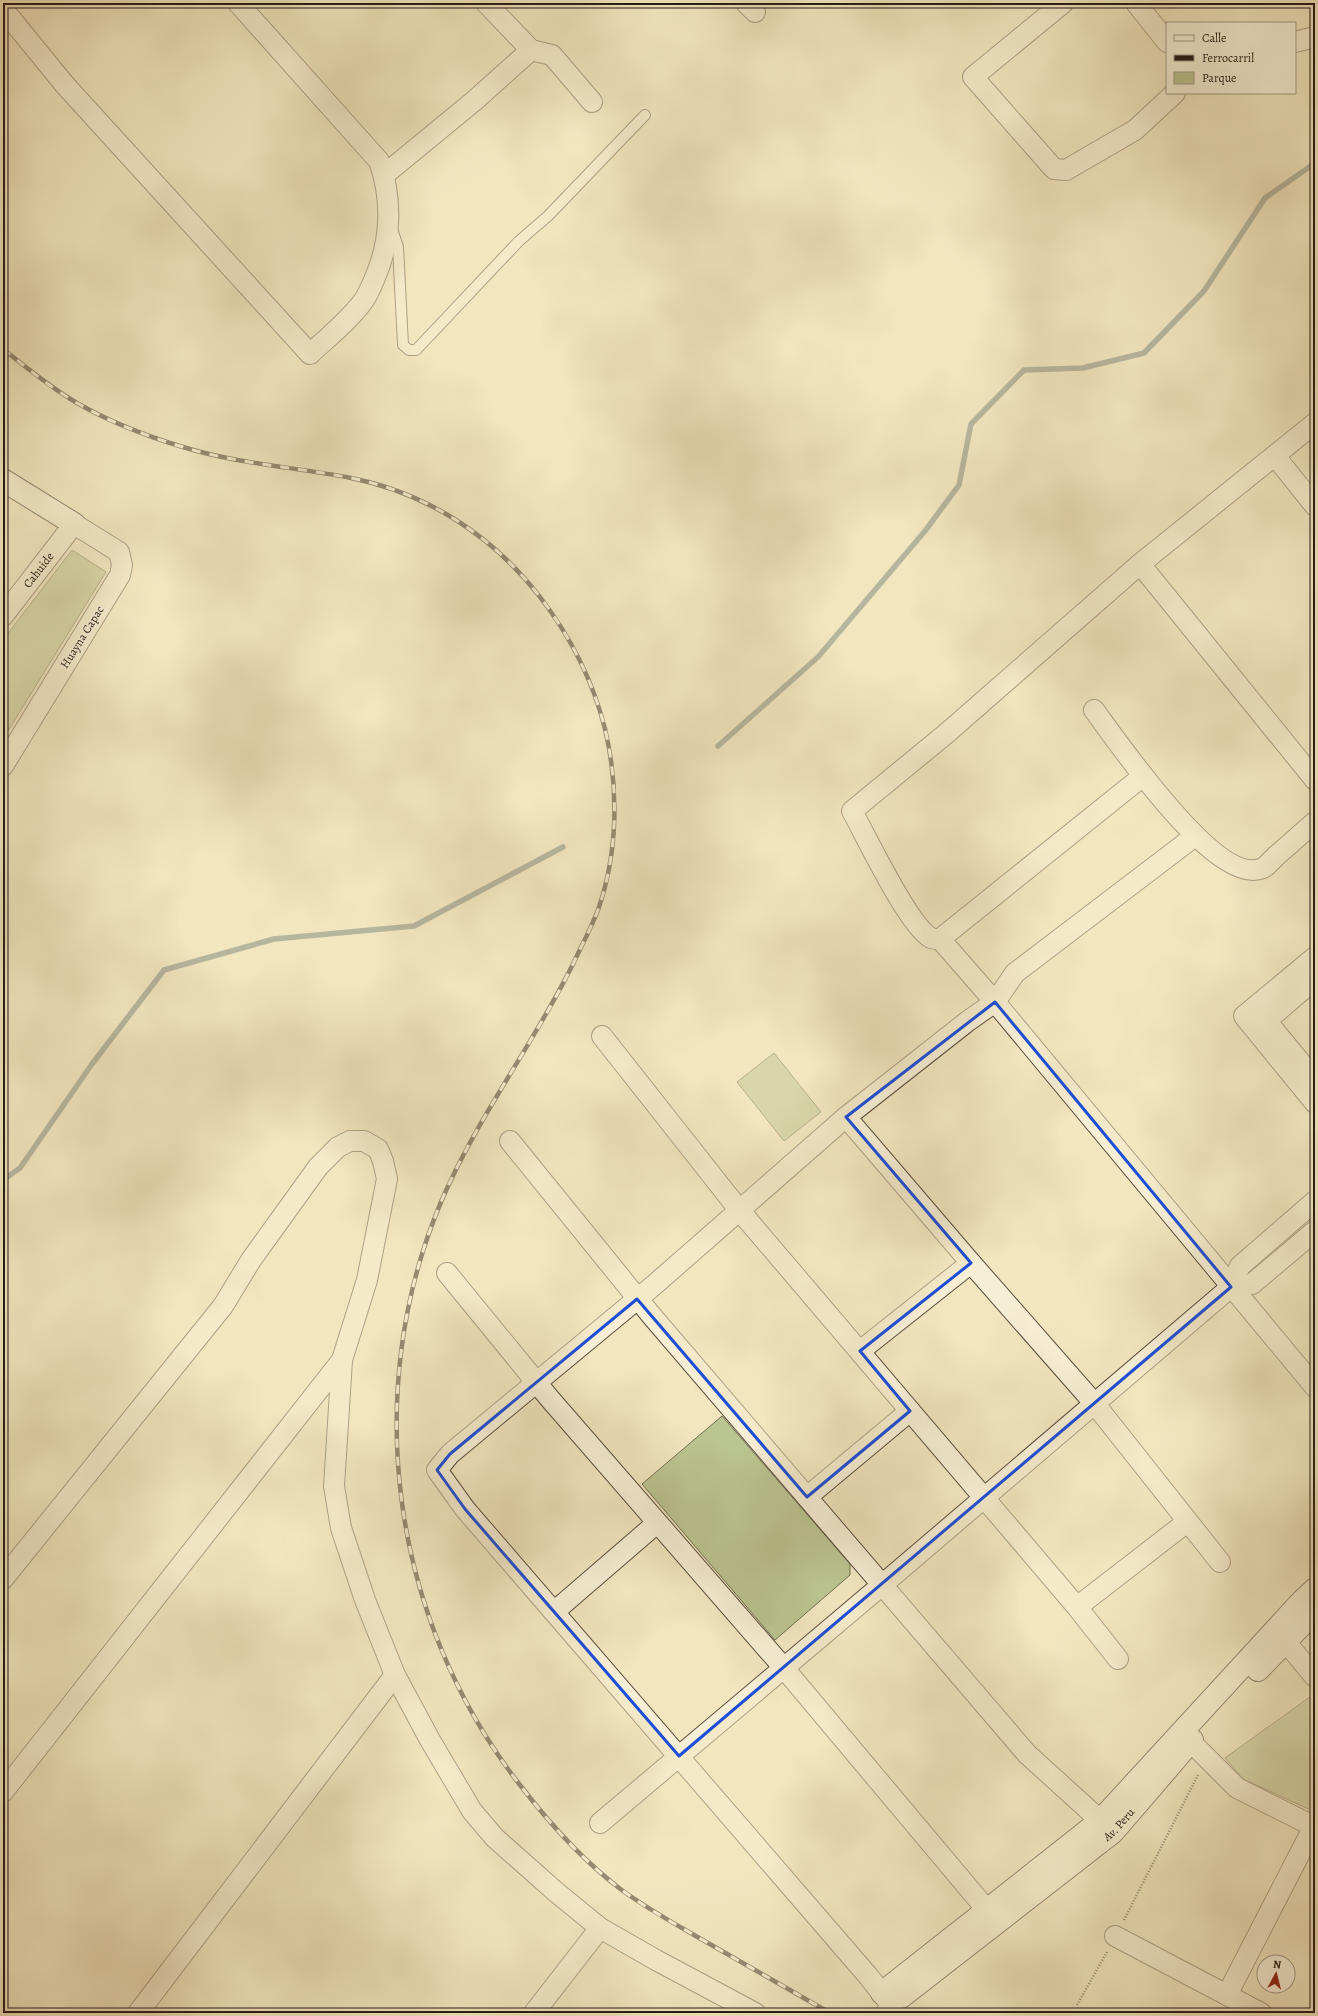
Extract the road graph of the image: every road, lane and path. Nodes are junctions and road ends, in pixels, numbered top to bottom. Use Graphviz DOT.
graph roads {
  1 [pos="238,3"];
  2 [pos="1063,3"];
  3 [pos="1136,3"];
  4 [pos="497,7"];
  5 [pos="3,9"];
  6 [pos="1315,37"];
  7 [pos="1166,41"];
  8 [pos="1296,42"];
  9 [pos="530,50"];
  10 [pos="1174,94"];
  11 [pos="592,102"];
  12 [pos="645,115"];
  13 [pos="384,175"];
  14 [pos="389,219"];
  15 [pos="1315,422"];
  16 [pos="1275,456"];
  17 [pos="3,480"];
  18 [pos="1315,506"];
  19 [pos="74,524"];
  20 [pos="1140,564"];
  21 [pos="3,616"];
  22 [pos="1094,710"];
  23 [pos="3,766"];
  24 [pos="1143,776"];
  25 [pos="1315,780"];
  26 [pos="1315,822"];
  27 [pos="1195,836"];
  28 [pos="940,939"];
  29 [pos="1315,957"];
  30 [pos="1315,979"];
  31 [pos="995,1002"];
  32 [pos="1259,1019"];
  33 [pos="602,1036"];
  34 [pos="1315,1080"];
  35 [pos="1315,1103"];
  36 [pos="846,1117"];
  37 [pos="510,1141"];
  38 [pos="1315,1201"];
  39 [pos="740,1211"];
  40 [pos="1315,1230"];
  41 [pos="971,1263"];
  42 [pos="448,1273"];
  43 [pos="1231,1287"];
  44 [pos="637,1299"];
  45 [pos="860,1351"];
  46 [pos="342,1360"];
  47 [pos="536,1382"];
  48 [pos="1315,1387"];
  49 [pos="1094,1403"];
  50 [pos="910,1411"];
  51 [pos="807,1497"];
  52 [pos="983,1498"];
  53 [pos="1187,1522"];
  54 [pos="657,1523"];
  55 [pos="1220,1562"];
  56 [pos="3,1579"];
  57 [pos="882,1585"];
  58 [pos="1315,1589"];
  59 [pos="1077,1607"];
  60 [pos="1315,1610"];
  61 [pos="555,1611"];
  62 [pos="1286,1641"];
  63 [pos="1118,1659"];
  64 [pos="783,1667"];
  65 [pos="395,1675"];
  66 [pos="1315,1677"];
  67 [pos="1191,1742"];
  68 [pos="679,1756"];
  69 [pos="1200,1771"];
  70 [pos="3,1792"];
  71 [pos="600,1823"];
  72 [pos="1106,1826"];
  73 [pos="1315,1827"];
  74 [pos="991,1915"];
  75 [pos="600,1928"];
  76 [pos="1115,1937"];
  77 [pos="1227,1995"];
  78 [pos="886,2004"];
  79 [pos="1077,2005"];
  80 [pos="138,2013"];
  81 [pos="534,2013"];
  82 [pos="755,2013"];
  83 [pos="1261,2013"];
  1 -- 13 [label="street"];
  2 -- 10 [label="street"];
  3 -- 7 [label="street"];
  4 -- 9 [label="street"];
  5 -- 14 [label="street"];
  6 -- 8 [label="street"];
  9 -- 11 [label="street"];
  9 -- 13 [label="street"];
  12 -- 14 [label="lane"];
  13 -- 14 [label="street"];
  15 -- 16 [label="street"];
  16 -- 18 [label="street"];
  16 -- 20 [label="street"];
  17 -- 19 [label="street"];
  19 -- 21 [label="street, Cahuide"];
  19 -- 23 [label="street, Huayna Capac"];
  20 -- 25 [label="street"];
  20 -- 28 [label="street"];
  22 -- 24 [label="street"];
  24 -- 27 [label="street"];
  24 -- 28 [label="street"];
  26 -- 27 [label="street"];
  27 -- 31 [label="street"];
  28 -- 31 [label="street"];
  29 -- 32 [label="street"];
  30 -- 32 [label="street"];
  31 -- 36 [label="street"];
  31 -- 43 [label="street"];
  32 -- 34 [label="street"];
  32 -- 35 [label="street"];
  33 -- 39 [label="street"];
  36 -- 39 [label="street"];
  36 -- 41 [label="street"];
  37 -- 44 [label="street"];
  38 -- 43 [label="street"];
  39 -- 44 [label="street"];
  39 -- 45 [label="street"];
  40 -- 43 [label="street"];
  41 -- 45 [label="street"];
  41 -- 49 [label="street"];
  42 -- 47 [label="street"];
  43 -- 48 [label="street"];
  43 -- 49 [label="street"];
  44 -- 47 [label="street"];
  44 -- 51 [label="street"];
  45 -- 50 [label="street"];
  46 -- 56 [label="street"];
  46 -- 65 [label="street"];
  46 -- 70 [label="street"];
  47 -- 54 [label="street"];
  47 -- 61 [label="street"];
  49 -- 52 [label="street"];
  49 -- 53 [label="street"];
  50 -- 51 [label="street"];
  50 -- 52 [label="street"];
  51 -- 57 [label="street"];
  52 -- 57 [label="street"];
  52 -- 59 [label="street"];
  53 -- 55 [label="street"];
  53 -- 59 [label="street"];
  54 -- 61 [label="street"];
  54 -- 64 [label="street"];
  57 -- 64 [label="street"];
  57 -- 72 [label="street"];
  58 -- 72 [label="street"];
  59 -- 63 [label="street"];
  60 -- 62 [label="street, Av. Peru"];
  61 -- 68 [label="street"];
  62 -- 66 [label="street"];
  62 -- 67 [label="street, Av. Peru"];
  64 -- 68 [label="street"];
  64 -- 74 [label="street"];
  65 -- 75 [label="street"];
  65 -- 80 [label="street"];
  67 -- 72 [label="street, Av. Peru"];
  67 -- 73 [label="street"];
  68 -- 71 [label="street"];
  68 -- 78 [label="street"];
  69 -- 76 [label="path"];
  72 -- 74 [label="street, Av. Peru"];
  73 -- 77 [label="street"];
  74 -- 78 [label="street, Av. Peru"];
  75 -- 81 [label="street"];
  75 -- 82 [label="street"];
  76 -- 77 [label="street"];
  76 -- 79 [label="path"];
  77 -- 83 [label="street"];
}
